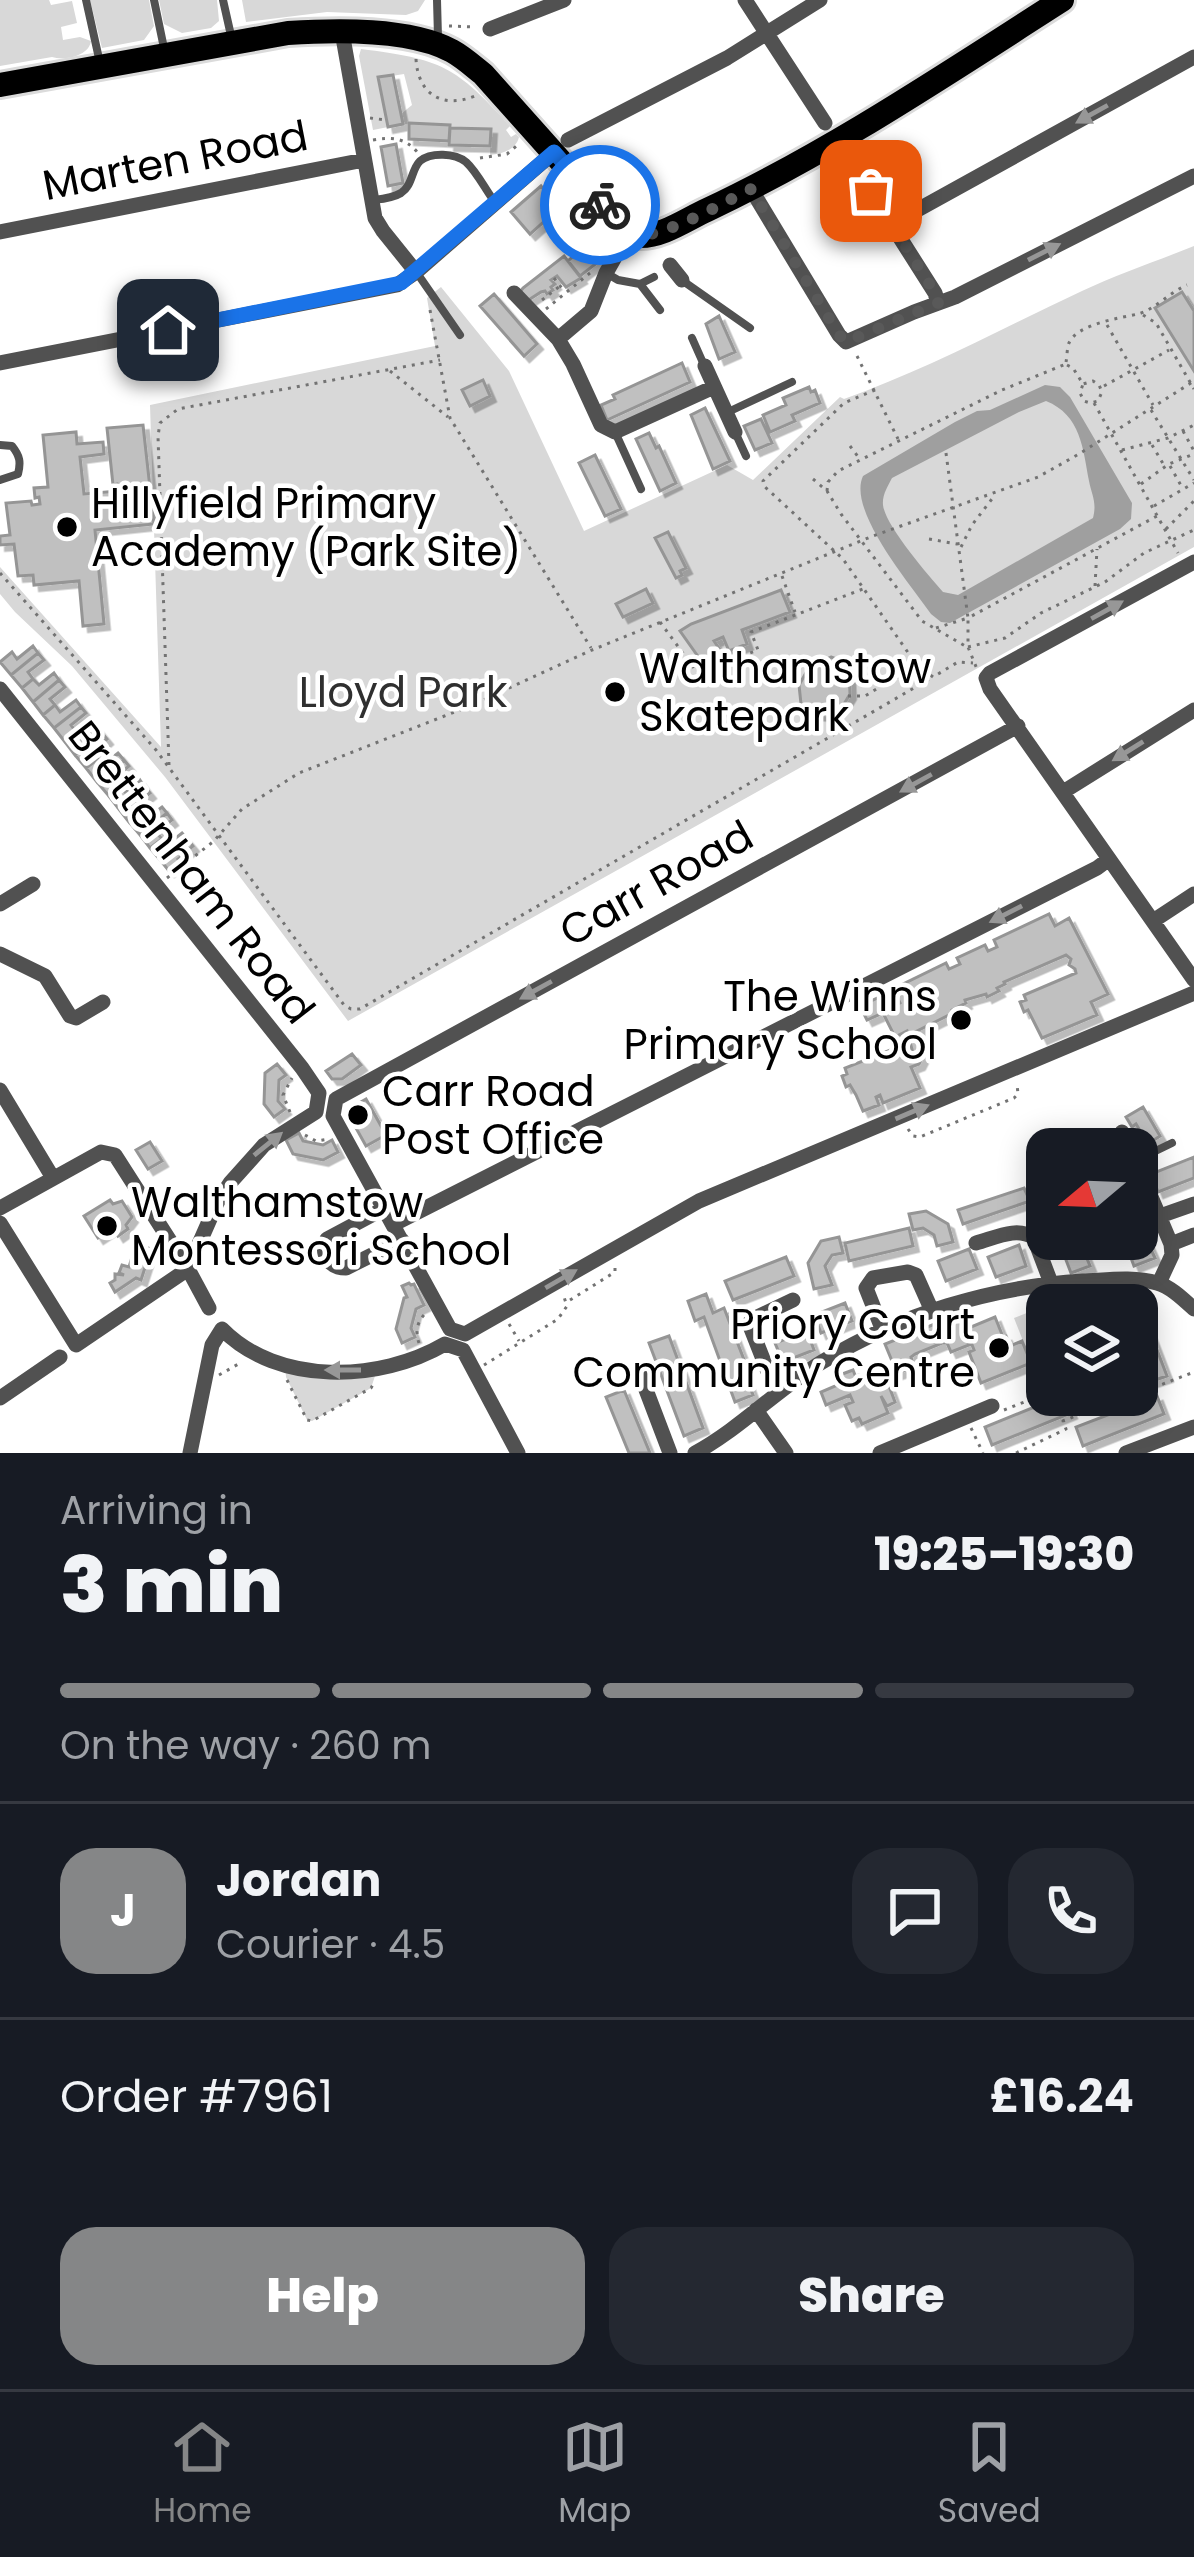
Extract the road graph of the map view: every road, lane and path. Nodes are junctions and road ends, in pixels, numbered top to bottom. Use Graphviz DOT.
graph roads {
  1 [pos="86,0"];
  2 [pos="154,0"];
  3 [pos="223,0"];
  4 [pos="437,0"];
  5 [pos="564,0"];
  6 [pos="745,0"];
  7 [pos="820,0"];
  8 [pos="1062,0"];
  9 [pos="490,29"];
  10 [pos="342,32"];
  11 [pos="766,34"];
  12 [pos="437,36"];
  13 [pos="232,42"];
  14 [pos="166,54"];
  15 [pos="1194,57"];
  16 [pos="100,67"];
  17 [pos="0,85"];
  18 [pos="481,91"];
  19 [pos="825,123"];
  20 [pos="524,140"];
  21 [pos="361,142"];
  22 [pos="561,146"];
  23 [pos="460,158"];
  24 [pos="422,159"];
  25 [pos="850,159"];
  26 [pos="364,160"];
  27 [pos="1194,176"];
  28 [pos="751,189"];
  29 [pos="372,200"];
  30 [pos="495,202"];
  31 [pos="892,224"];
  32 [pos="0,232"];
  33 [pos="628,234"];
  34 [pos="664,249"];
  35 [pos="601,270"];
  36 [pos="416,272"];
  37 [pos="654,277"];
  38 [pos="554,278"];
  39 [pos="682,280"];
  40 [pos="640,284"];
  41 [pos="1187,285"];
  42 [pos="560,286"];
  43 [pos="431,292"];
  44 [pos="514,293"];
  45 [pos="566,293"];
  46 [pos="542,300"];
  47 [pos="938,303"];
  48 [pos="660,310"];
  49 [pos="1142,314"];
  50 [pos="536,317"];
  51 [pos="1105,322"];
  52 [pos="750,328"];
  53 [pos="460,335"];
  54 [pos="692,338"];
  55 [pos="558,339"];
  56 [pos="852,341"];
  57 [pos="1171,349"];
  58 [pos="440,360"];
  59 [pos="0,363"];
  60 [pos="1066,364"];
  61 [pos="705,366"];
  62 [pos="388,369"];
  63 [pos="1133,370"];
  64 [pos="792,382"];
  65 [pos="1083,384"];
  66 [pos="1193,384"];
  67 [pos="714,387"];
  68 [pos="1101,388"];
  69 [pos="981,389"];
  70 [pos="875,390"];
  71 [pos="985,398"];
  72 [pos="1094,403"];
  73 [pos="1152,408"];
  74 [pos="727,413"];
  75 [pos="450,418"];
  76 [pos="1194,425"];
  77 [pos="1183,431"];
  78 [pos="615,432"];
  79 [pos="735,432"];
  80 [pos="1111,434"];
  81 [pos="1168,438"];
  82 [pos="898,440"];
  83 [pos="1151,443"];
  84 [pos="0,446"];
  85 [pos="850,446"];
  86 [pos="1120,450"];
  87 [pos="1194,452"];
  88 [pos="946,453"];
  89 [pos="746,455"];
  90 [pos="1181,459"];
  91 [pos="861,460"];
  92 [pos="1167,466"];
  93 [pos="813,478"];
  94 [pos="0,480"];
  95 [pos="1194,481"];
  96 [pos="1140,485"];
  97 [pos="641,489"];
  98 [pos="1184,489"];
  99 [pos="827,491"];
  100 [pos="996,494"];
  101 [pos="1194,501"];
  102 [pos="1152,507"];
  103 [pos="954,508"];
  104 [pos="1157,516"];
  105 [pos="1166,530"];
  106 [pos="1194,530"];
  107 [pos="929,539"];
  108 [pos="862,540"];
  109 [pos="1172,542"];
  110 [pos="958,544"];
  111 [pos="1097,549"];
  112 [pos="836,551"];
  113 [pos="959,551"];
  114 [pos="1190,564"];
  115 [pos="0,573"];
  116 [pos="781,574"];
  117 [pos="1095,588"];
  118 [pos="865,589"];
  119 [pos="796,615"];
  120 [pos="968,617"];
  121 [pos="660,622"];
  122 [pos="934,628"];
  123 [pos="968,647"];
  124 [pos="592,650"];
  125 [pos="920,668"];
  126 [pos="933,677"];
  127 [pos="0,689"];
  128 [pos="848,697"];
  129 [pos="1194,710"];
  130 [pos="1018,726"];
  131 [pos="169,767"];
  132 [pos="1063,792"];
  133 [pos="220,836"];
  134 [pos="1109,859"];
  135 [pos="170,875"];
  136 [pos="33,884"];
  137 [pos="1194,894"];
  138 [pos="0,904"];
  139 [pos="1154,921"];
  140 [pos="0,954"];
  141 [pos="1194,980"];
  142 [pos="1194,993"];
  143 [pos="103,1002"];
  144 [pos="302,1069"];
  145 [pos="1013,1071"];
  146 [pos="0,1090"];
  147 [pos="326,1106"];
  148 [pos="902,1117"];
  149 [pos="297,1123"];
  150 [pos="343,1131"];
  151 [pos="1172,1143"];
  152 [pos="1158,1151"];
  153 [pos="53,1178"];
  154 [pos="1194,1204"];
  155 [pos="0,1208"];
  156 [pos="385,1208"];
  157 [pos="1158,1211"];
  158 [pos="1160,1216"];
  159 [pos="0,1223"];
  160 [pos="398,1232"];
  161 [pos="1194,1235"];
  162 [pos="976,1243"];
  163 [pos="1171,1244"];
  164 [pos="612,1250"];
  165 [pos="188,1269"];
  166 [pos="556,1282"];
  167 [pos="1051,1283"];
  168 [pos="1159,1283"];
  169 [pos="793,1300"];
  170 [pos="566,1302"];
  171 [pos="437,1306"];
  172 [pos="208,1308"];
  173 [pos="1194,1309"];
  174 [pos="932,1311"];
  175 [pos="503,1312"];
  176 [pos="883,1331"];
  177 [pos="456,1340"];
  178 [pos="520,1343"];
  179 [pos="252,1353"];
  180 [pos="425,1356"];
  181 [pos="60,1357"];
  182 [pos="285,1364"];
  183 [pos="377,1370"];
  184 [pos="474,1371"];
  185 [pos="1194,1372"];
  186 [pos="640,1374"];
  187 [pos="205,1379"];
  188 [pos="1158,1386"];
  189 [pos="776,1393"];
  190 [pos="0,1398"];
  191 [pos="1026,1400"];
  192 [pos="992,1406"];
  193 [pos="756,1410"];
  194 [pos="1076,1416"];
  195 [pos="968,1421"];
  196 [pos="1194,1427"];
  197 [pos="190,1453"];
  198 [pos="518,1453"];
  199 [pos="670,1453"];
  200 [pos="694,1453"];
  201 [pos="786,1453"];
  202 [pos="880,1453"];
  203 [pos="983,1453"];
  204 [pos="1016,1453"];
  205 [pos="1126,1453"];
  1 -- 16 [label="lane"];
  2 -- 14 [label="lane"];
  3 -- 13 [label="lane"];
  4 -- 12 [label="lane"];
  5 -- 9 [label="street"];
  6 -- 11 [label="street"];
  7 -- 11 [label="street"];
  8 -- 28 [label="main road"];
  9 -- 12 [label="path"];
  10 -- 12 [label="main road"];
  10 -- 13 [label="main road"];
  10 -- 21 [label="street"];
  11 -- 19 [label="street"];
  11 -- 22 [label="street"];
  12 -- 18 [label="path"];
  12 -- 22 [label="main road"];
  13 -- 14 [label="main road"];
  14 -- 16 [label="main road"];
  15 -- 31 [label="street, one-way"];
  16 -- 17 [label="main road"];
  20 -- 23 [label="path"];
  21 -- 24 [label="path"];
  21 -- 26 [label="street"];
  22 -- 30 [label="street"];
  22 -- 33 [label="main road"];
  23 -- 24 [label="lane"];
  23 -- 30 [label="lane"];
  24 -- 29 [label="lane"];
  25 -- 31 [label="street"];
  26 -- 29 [label="street"];
  26 -- 32 [label="street, Marten Road"];
  47 -- 27 [label="street, one-way"];
  28 -- 34 [label="main road"];
  28 -- 56 [label="street"];
  29 -- 36 [label="street"];
  30 -- 36 [label="street"];
  31 -- 47 [label="street"];
  33 -- 34 [label="main road"];
  33 -- 35 [label="street"];
  34 -- 39 [label="street"];
  35 -- 40 [label="lane"];
  35 -- 45 [label="path"];
  35 -- 55 [label="street"];
  36 -- 43 [label="lane"];
  36 -- 59 [label="street"];
  37 -- 40 [label="lane"];
  38 -- 42 [label="path"];
  39 -- 52 [label="lane"];
  40 -- 48 [label="lane"];
  41 -- 49 [label="path"];
  42 -- 45 [label="path"];
  42 -- 46 [label="path"];
  43 -- 53 [label="lane"];
  43 -- 58 [label="path"];
  44 -- 50 [label="street"];
  45 -- 50 [label="path"];
  47 -- 56 [label="street"];
  49 -- 51 [label="path"];
  49 -- 57 [label="path"];
  50 -- 55 [label="street"];
  51 -- 60 [label="path"];
  51 -- 63 [label="path"];
  54 -- 61 [label="lane"];
  55 -- 78 [label="street"];
  56 -- 70 [label="path"];
  57 -- 63 [label="path"];
  57 -- 66 [label="path"];
  58 -- 62 [label="path"];
  58 -- 75 [label="path"];
  60 -- 65 [label="path"];
  60 -- 71 [label="path"];
  61 -- 67 [label="street"];
  62 -- 75 [label="path"];
  62 -- 131 [label="path"];
  63 -- 68 [label="path"];
  63 -- 73 [label="path"];
  64 -- 74 [label="lane"];
  65 -- 68 [label="path"];
  65 -- 72 [label="path"];
  66 -- 73 [label="path"];
  67 -- 74 [label="street"];
  67 -- 78 [label="street"];
  68 -- 72 [label="path"];
  69 -- 71 [label="path"];
  70 -- 82 [label="path"];
  70 -- 112 [label="path"];
  71 -- 82 [label="path"];
  72 -- 80 [label="path"];
  73 -- 80 [label="path"];
  73 -- 81 [label="path"];
  74 -- 79 [label="street"];
  75 -- 124 [label="path"];
  76 -- 77 [label="path"];
  77 -- 81 [label="path"];
  77 -- 87 [label="path"];
  78 -- 97 [label="lane"];
  79 -- 89 [label="lane"];
  80 -- 86 [label="path"];
  80 -- 100 [label="path"];
  81 -- 83 [label="path"];
  81 -- 90 [label="path"];
  82 -- 91 [label="path"];
  83 -- 86 [label="path"];
  83 -- 92 [label="path"];
  84 -- 94 [label="lane"];
  85 -- 91 [label="path"];
  86 -- 96 [label="path"];
  87 -- 90 [label="path"];
  88 -- 103 [label="path"];
  90 -- 92 [label="path"];
  90 -- 95 [label="path"];
  91 -- 99 [label="path"];
  92 -- 96 [label="path"];
  92 -- 98 [label="path"];
  93 -- 99 [label="path"];
  95 -- 98 [label="path"];
  96 -- 102 [label="path"];
  98 -- 102 [label="path"];
  99 -- 108 [label="path"];
  100 -- 103 [label="path"];
  100 -- 113 [label="path"];
  101 -- 105 [label="path"];
  102 -- 104 [label="path"];
  103 -- 108 [label="path"];
  103 -- 110 [label="path"];
  104 -- 105 [label="path"];
  104 -- 111 [label="path"];
  105 -- 109 [label="path"];
  106 -- 109 [label="path"];
  107 -- 110 [label="path"];
  108 -- 112 [label="path"];
  108 -- 122 [label="path"];
  109 -- 114 [label="path"];
  109 -- 117 [label="path"];
  110 -- 113 [label="path"];
  111 -- 117 [label="path"];
  111 -- 120 [label="path"];
  112 -- 116 [label="path"];
  112 -- 118 [label="path"];
  113 -- 120 [label="path"];
  130 -- 114 [label="street, one-way"];
  115 -- 131 [label="path"];
  116 -- 119 [label="path"];
  116 -- 121 [label="path"];
  117 -- 123 [label="path"];
  118 -- 119 [label="path"];
  118 -- 125 [label="path"];
  119 -- 121 [label="path"];
  120 -- 122 [label="path"];
  120 -- 123 [label="path"];
  121 -- 124 [label="path"];
  122 -- 123 [label="path"];
  123 -- 126 [label="path"];
  124 -- 133 [label="path"];
  125 -- 126 [label="path"];
  125 -- 128 [label="path"];
  126 -- 133 [label="path"];
  127 -- 144 [label="street, Brettenham Road"];
  129 -- 132 [label="street, one-way"];
  130 -- 132 [label="street"];
  130 -- 147 [label="street, Carr Road, one-way"];
  131 -- 133 [label="path"];
  132 -- 134 [label="street"];
  133 -- 135 [label="path"];
  134 -- 139 [label="street"];
  134 -- 160 [label="street, one-way"];
  136 -- 138 [label="street"];
  137 -- 139 [label="street"];
  139 -- 141 [label="street"];
  140 -- 143 [label="street"];
  142 -- 145 [label="street"];
  144 -- 147 [label="street, Brettenham Road"];
  144 -- 149 [label="path"];
  148 -- 145 [label="street, one-way"];
  145 -- 148 [label="path"];
  146 -- 153 [label="street"];
  147 -- 149 [label="street, Carr Road"];
  147 -- 150 [label="street, Brettenham Road"];
  148 -- 164 [label="street"];
  149 -- 150 [label="path"];
  165 -- 149 [label="street, Carr Road, one-way"];
  150 -- 156 [label="street, Brettenham Road"];
  151 -- 152 [label="lane"];
  153 -- 155 [label="street"];
  153 -- 165 [label="street"];
  154 -- 158 [label="street"];
  156 -- 160 [label="street, Brettenham Road"];
  156 -- 160 [label="street"];
  157 -- 158 [label="street"];
  158 -- 163 [label="street"];
  159 -- 165 [label="street"];
  160 -- 171 [label="street, Brettenham Road"];
  161 -- 163 [label="street"];
  162 -- 167 [label="street"];
  163 -- 168 [label="street"];
  166 -- 164 [label="street, one-way"];
  164 -- 170 [label="path"];
  165 -- 172 [label="street"];
  166 -- 170 [label="path"];
  166 -- 175 [label="street"];
  167 -- 168 [label="street"];
  167 -- 174 [label="street"];
  168 -- 173 [label="street"];
  169 -- 189 [label="street"];
  170 -- 178 [label="path"];
  171 -- 177 [label="street, Brettenham Road"];
  171 -- 180 [label="path"];
  174 -- 176 [label="street"];
  174 -- 176 [label="street"];
  175 -- 177 [label="street"];
  175 -- 178 [label="path"];
  176 -- 189 [label="street"];
  177 -- 180 [label="street"];
  177 -- 184 [label="street, Brettenham Road"];
  178 -- 184 [label="path"];
  179 -- 182 [label="street"];
  179 -- 187 [label="path"];
  179 -- 187 [label="street"];
  180 -- 183 [label="street"];
  181 -- 190 [label="street"];
  183 -- 182 [label="street, one-way"];
  182 -- 183 [label="path"];
  184 -- 198 [label="street, Brettenham Road"];
  185 -- 188 [label="path"];
  186 -- 199 [label="street"];
  187 -- 197 [label="street"];
  189 -- 193 [label="street"];
  191 -- 195 [label="path"];
  192 -- 195 [label="street"];
  193 -- 200 [label="street"];
  193 -- 201 [label="street"];
  194 -- 204 [label="path"];
  195 -- 202 [label="street"];
  195 -- 203 [label="path"];
  196 -- 205 [label="street"];
}
